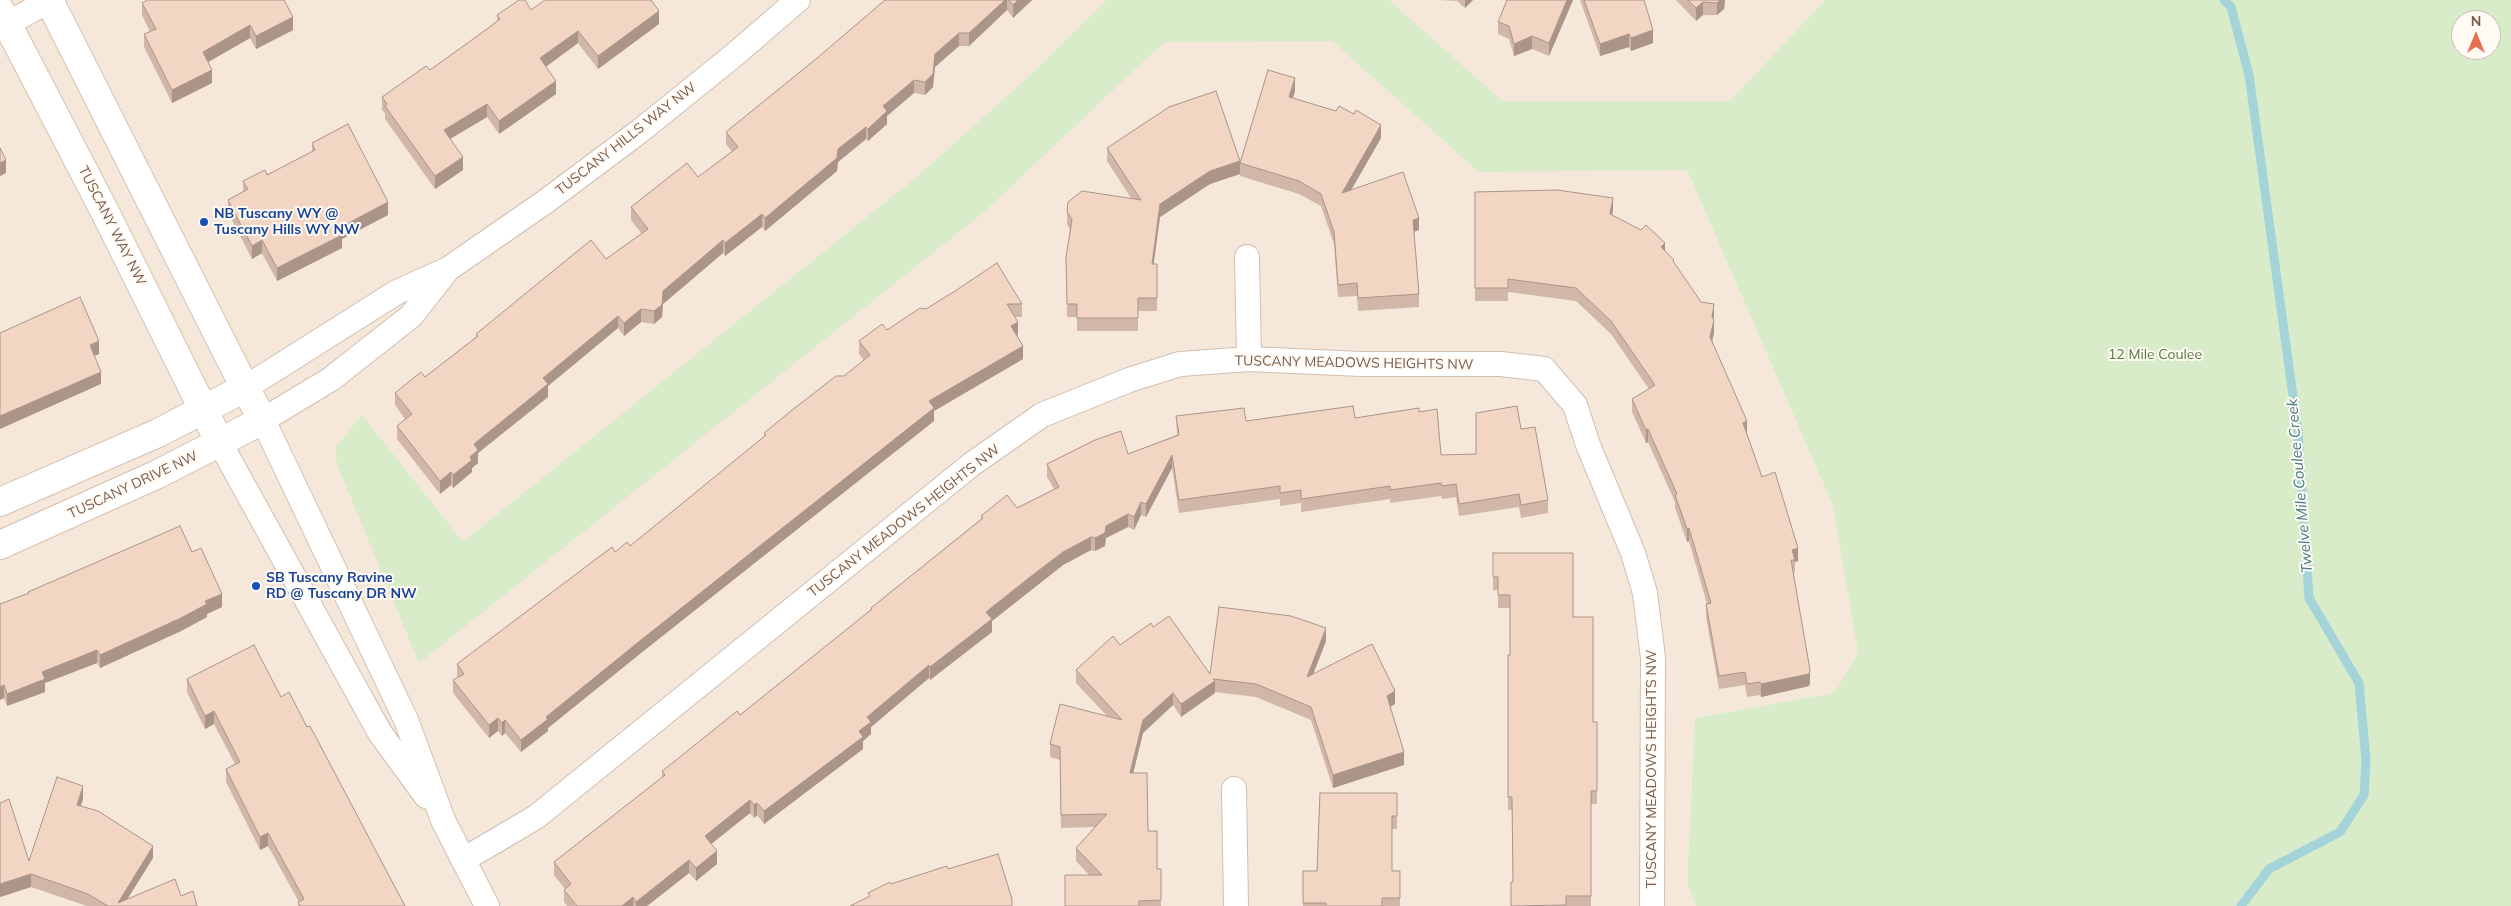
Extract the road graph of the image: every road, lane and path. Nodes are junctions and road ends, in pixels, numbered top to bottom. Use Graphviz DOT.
graph roads {
  1 [pos="50,0"];
  2 [pos="798,0"];
  3 [pos="2,21"];
  4 [pos="1247,256"];
  5 [pos="448,269"];
  6 [pos="1249,359"];
  7 [pos="245,388"];
  8 [pos="204,409"];
  9 [pos="263,420"];
  10 [pos="220,443"];
  11 [pos="0,502"];
  12 [pos="0,545"];
  13 [pos="1234,789"];
  14 [pos="443,820"];
  15 [pos="463,860"];
  16 [pos="487,906"];
  17 [pos="1236,906"];
  18 [pos="1652,906"];
  1 -- 3 [label="street"];
  1 -- 7 [label="street"];
  2 -- 5 [label="street, TUSCANY HILLS WAY NW"];
  3 -- 8 [label="street, TUSCANY WAY NW"];
  4 -- 6 [label="street"];
  5 -- 7 [label="street, TUSCANY HILLS WAY NW"];
  5 -- 9 [label="street, TUSCANY HILLS WAY NW"];
  6 -- 15 [label="street, TUSCANY MEADOWS HEIGHTS NW"];
  6 -- 18 [label="street, TUSCANY MEADOWS HEIGHTS NW"];
  7 -- 8 [label="street"];
  7 -- 9 [label="street"];
  8 -- 10 [label="street, TUSCANY WAY NW"];
  8 -- 11 [label="street"];
  9 -- 10 [label="street, TUSCANY DRIVE NW"];
  9 -- 14 [label="street"];
  10 -- 12 [label="street, TUSCANY DRIVE NW"];
  10 -- 14 [label="street"];
  13 -- 17 [label="street"];
  14 -- 15 [label="street"];
  15 -- 16 [label="street"];
}
